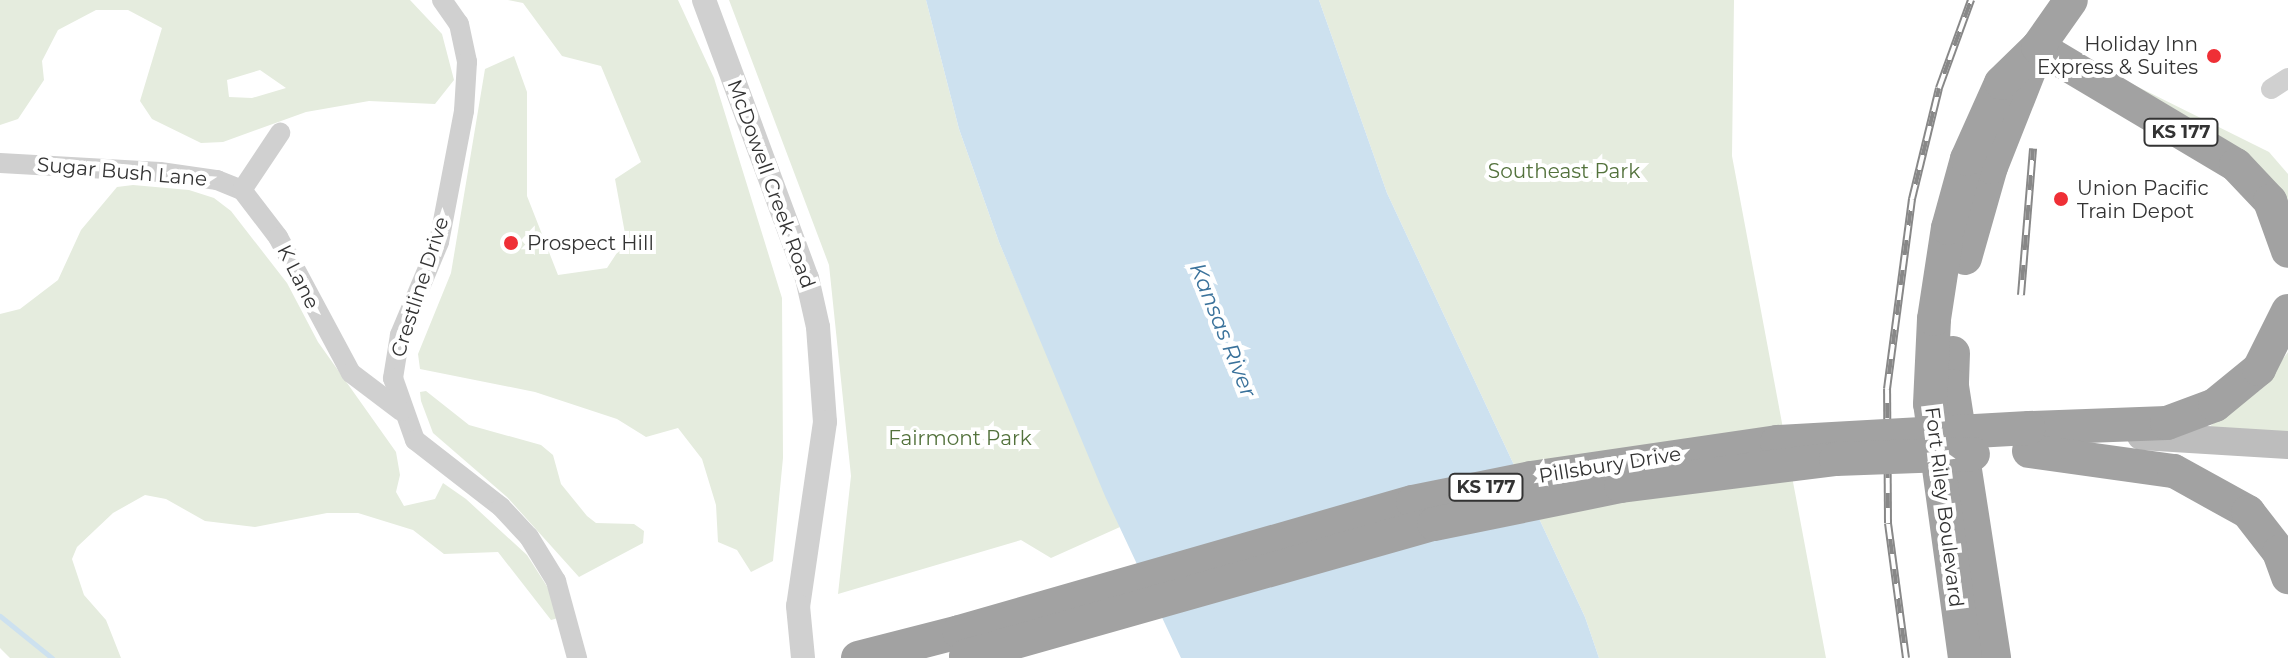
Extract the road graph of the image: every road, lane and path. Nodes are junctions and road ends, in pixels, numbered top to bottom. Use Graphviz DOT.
graph roads {
  1 [pos="442,0"];
  2 [pos="704,0"];
  3 [pos="2071,0"];
  4 [pos="2038,47"];
  5 [pos="280,133"];
  6 [pos="0,163"];
  7 [pos="242,190"];
  8 [pos="2288,251"];
  9 [pos="2288,311"];
  10 [pos="401,411"];
  11 [pos="2029,440"];
  12 [pos="2288,445"];
  13 [pos="2288,461"];
  14 [pos="2288,577"];
  15 [pos="961,649"];
  16 [pos="577,658"];
  17 [pos="803,658"];
  18 [pos="858,658"];
  19 [pos="1965,658"];
  20 [pos="1994,658"];
  1 -- 10 [label="street, Crestline Drive"];
  2 -- 17 [label="street, McDowell Creek Road"];
  3 -- 4 [label="highway, Fort Riley Boulevard"];
  4 -- 8 [label="highway, KS 177"];
  4 -- 19 [label="highway, Fort Riley Boulevard"];
  4 -- 20 [label="highway, Fort Riley Boulevard"];
  5 -- 7 [label="street"];
  6 -- 7 [label="street, Sugar Bush Lane"];
  7 -- 10 [label="street, K Lane"];
  9 -- 11 [label="highway, KS 177"];
  10 -- 16 [label="street, Crestline Drive"];
  11 -- 12 [label="main road, Pillsbury Drive"];
  11 -- 13 [label="main road, Pillsbury Drive"];
  11 -- 14 [label="highway, KS 177"];
  11 -- 15 [label="highway, Pillsbury Drive / KS 177, bridge"];
  15 -- 18 [label="highway, Pillsbury Drive / KS 177"];
}
